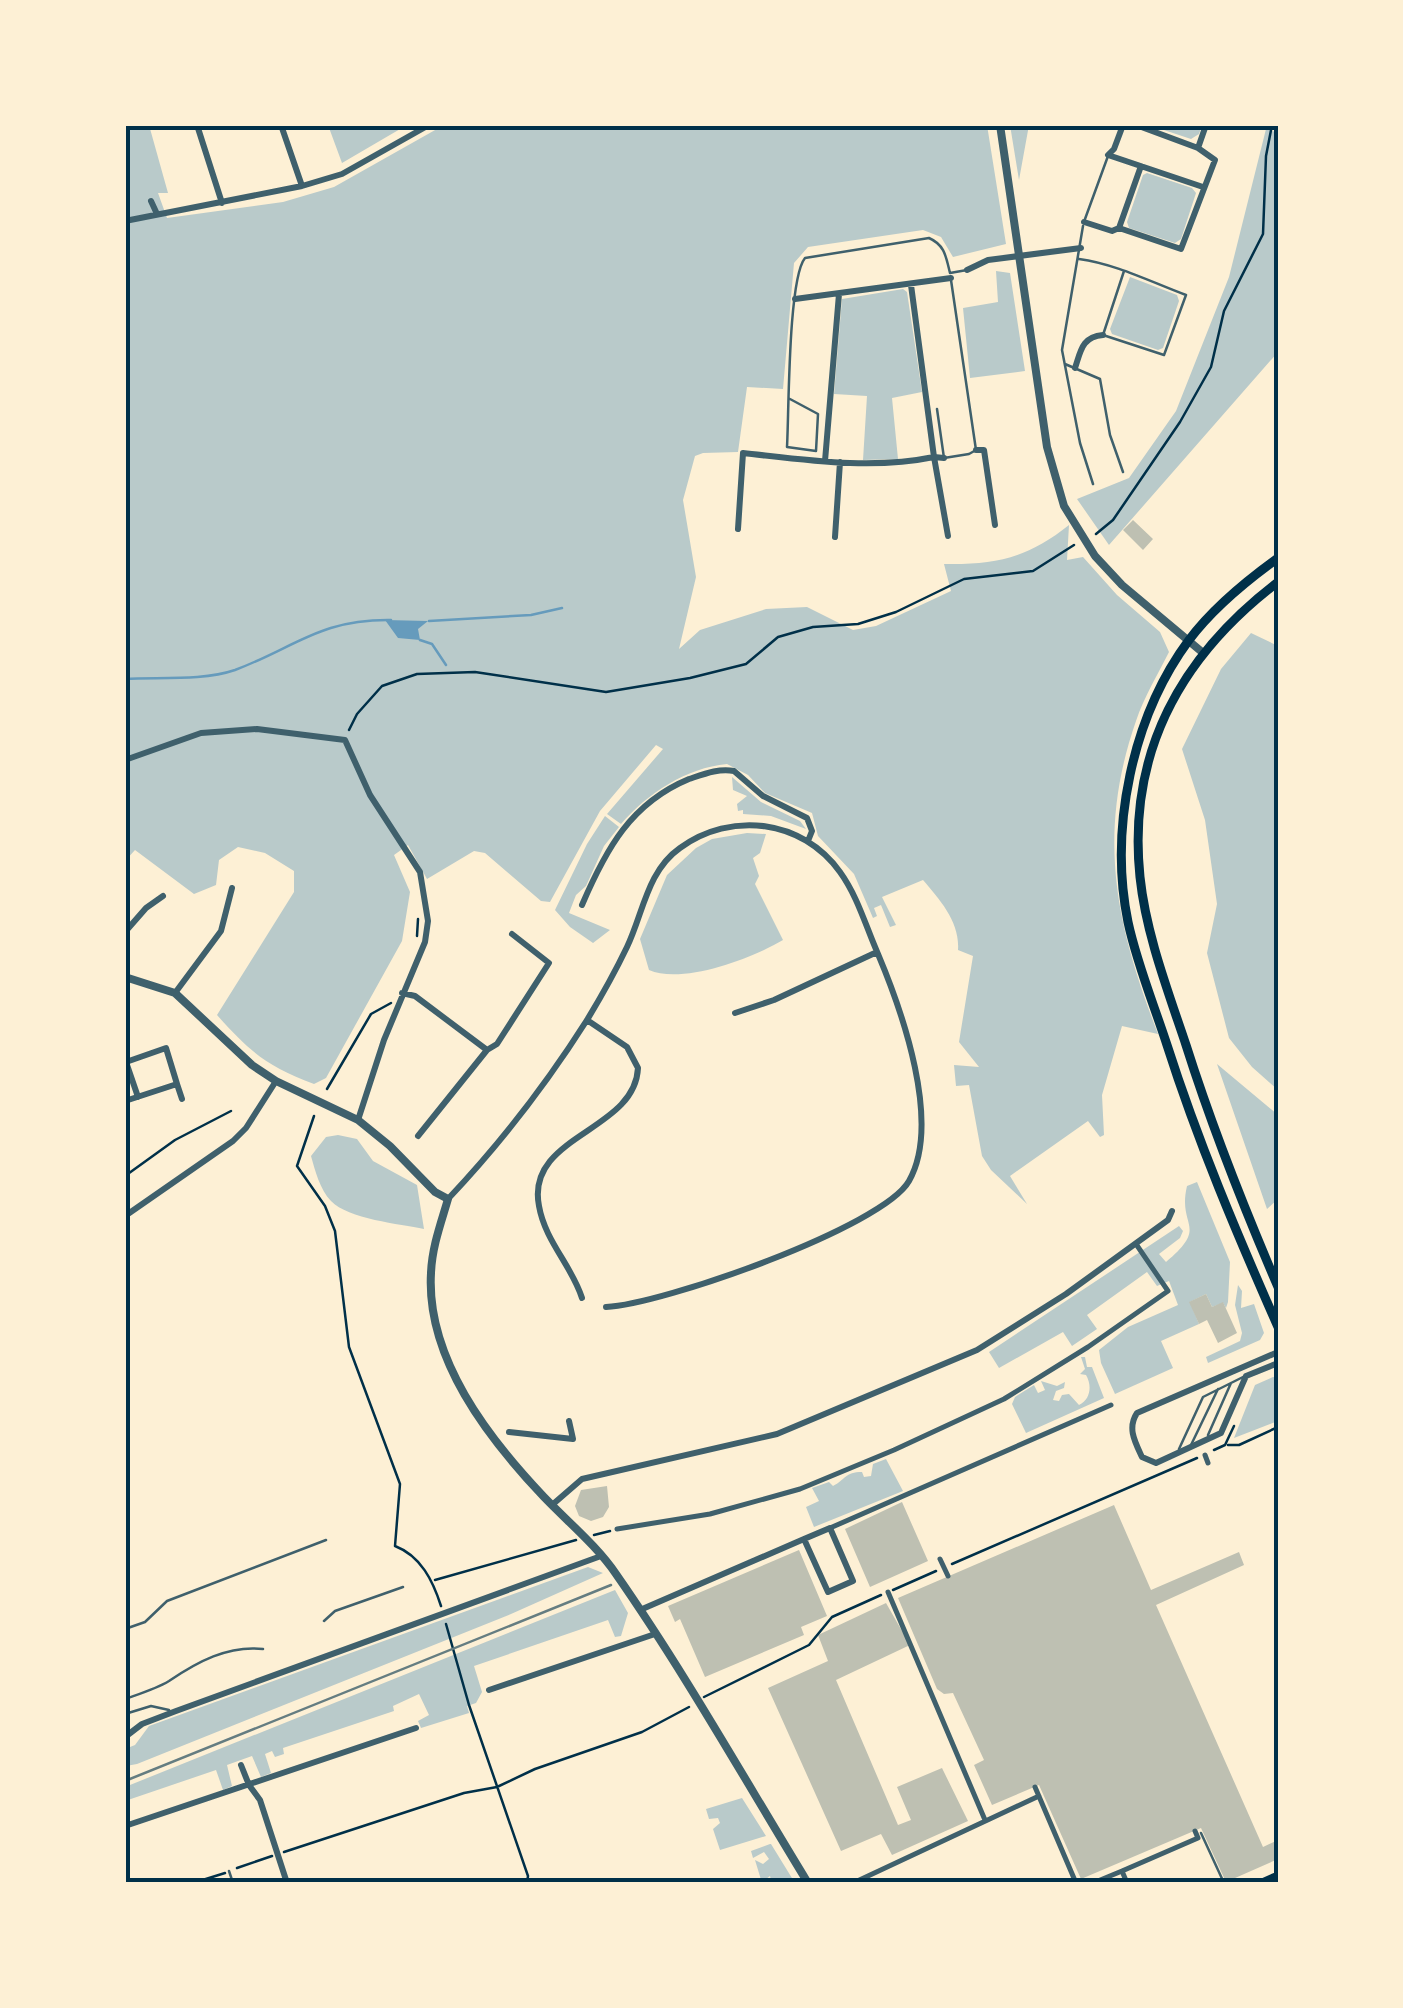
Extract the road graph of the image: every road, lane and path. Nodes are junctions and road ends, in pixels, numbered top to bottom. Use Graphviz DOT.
graph roads {
  1 [pos="196,125"];
  2 [pos="281,125"];
  3 [pos="429,125"];
  4 [pos="1000,125"];
  5 [pos="1122,125"];
  6 [pos="1136,125"];
  7 [pos="1206,125"];
  8 [pos="1272,125"];
  9 [pos="1198,148"];
  10 [pos="1108,155"];
  11 [pos="1141,166"];
  12 [pos="302,186"];
  13 [pos="1203,187"];
  14 [pos="152,201"];
  15 [pos="222,203"];
  16 [pos="156,214"];
  17 [pos="125,221"];
  18 [pos="1084,222"];
  19 [pos="1120,228"];
  20 [pos="1080,248"];
  21 [pos="1018,254"];
  22 [pos="1078,259"];
  23 [pos="967,270"];
  24 [pos="1124,272"];
  25 [pos="951,276"];
  26 [pos="910,285"];
  27 [pos="839,294"];
  28 [pos="795,298"];
  29 [pos="1104,335"];
  30 [pos="1064,364"];
  31 [pos="1075,368"];
  32 [pos="790,400"];
  33 [pos="937,409"];
  34 [pos="976,450"];
  35 [pos="934,457"];
  36 [pos="944,458"];
  37 [pos="825,460"];
  38 [pos="840,462"];
  39 [pos="1122,472"];
  40 [pos="1093,484"];
  41 [pos="995,525"];
  42 [pos="738,529"];
  43 [pos="1096,534"];
  44 [pos="948,536"];
  45 [pos="835,537"];
  46 [pos="1074,545"];
  47 [pos="1278,558"];
  48 [pos="1278,582"];
  49 [pos="1189,641"];
  50 [pos="1202,652"];
  51 [pos="345,740"];
  52 [pos="125,760"];
  53 [pos="808,841"];
  54 [pos="232,888"];
  55 [pos="163,896"];
  56 [pos="582,905"];
  57 [pos="419,909"];
  58 [pos="125,932"];
  59 [pos="512,934"];
  60 [pos="416,941"];
  61 [pos="877,952"];
  62 [pos="125,976"];
  63 [pos="175,993"];
  64 [pos="402,993"];
  65 [pos="392,1002"];
  66 [pos="735,1013"];
  67 [pos="586,1020"];
  68 [pos="487,1050"];
  69 [pos="125,1061"];
  70 [pos="276,1081"];
  71 [pos="178,1084"];
  72 [pos="327,1089"];
  73 [pos="138,1097"];
  74 [pos="182,1099"];
  75 [pos="125,1101"];
  76 [pos="231,1110"];
  77 [pos="314,1116"];
  78 [pos="358,1120"];
  79 [pos="418,1136"];
  80 [pos="125,1176"];
  81 [pos="448,1199"];
  82 [pos="1172,1211"];
  83 [pos="125,1216"];
  84 [pos="1136,1244"];
  85 [pos="1278,1286"];
  86 [pos="582,1298"];
  87 [pos="606,1306"];
  88 [pos="1278,1328"];
  89 [pos="1278,1352"];
  90 [pos="1278,1363"];
  91 [pos="1246,1376"];
  92 [pos="1231,1382"];
  93 [pos="1219,1388"];
  94 [pos="1111,1405"];
  95 [pos="569,1421"];
  96 [pos="1234,1426"];
  97 [pos="1278,1427"];
  98 [pos="509,1432"];
  99 [pos="1205,1441"];
  100 [pos="1225,1445"];
  101 [pos="1189,1448"];
  102 [pos="1176,1454"];
  103 [pos="1205,1454"];
  104 [pos="1208,1463"];
  105 [pos="552,1505"];
  106 [pos="830,1528"];
  107 [pos="616,1529"];
  108 [pos="326,1540"];
  109 [pos="804,1540"];
  110 [pos="559,1545"];
  111 [pos="601,1556"];
  112 [pos="940,1559"];
  113 [pos="944,1567"];
  114 [pos="948,1576"];
  115 [pos="433,1580"];
  116 [pos="403,1587"];
  117 [pos="888,1592"];
  118 [pos="640,1610"];
  119 [pos="324,1621"];
  120 [pos="125,1629"];
  121 [pos="655,1634"];
  122 [pos="263,1649"];
  123 [pos="488,1690"];
  124 [pos="125,1699"];
  125 [pos="176,1711"];
  126 [pos="125,1714"];
  127 [pos="416,1728"];
  128 [pos="125,1737"];
  129 [pos="242,1765"];
  130 [pos="249,1785"];
  131 [pos="497,1787"];
  132 [pos="1035,1787"];
  133 [pos="1038,1796"];
  134 [pos="984,1820"];
  135 [pos="125,1826"];
  136 [pos="1198,1832"];
  137 [pos="278,1854"];
  138 [pos="1122,1870"];
  139 [pos="230,1871"];
  140 [pos="1278,1876"];
  141 [pos="193,1883"];
  142 [pos="233,1883"];
  143 [pos="288,1883"];
  144 [pos="528,1883"];
  145 [pos="808,1883"];
  146 [pos="854,1883"];
  147 [pos="1076,1883"];
  148 [pos="1092,1883"];
  149 [pos="1128,1883"];
  150 [pos="1224,1883"];
  151 [pos="1262,1883"];
  1 -- 15 [label="street"];
  2 -- 12 [label="street"];
  3 -- 12 [label="street"];
  4 -- 21 [label="street"];
  5 -- 10 [label="street"];
  6 -- 9 [label="street"];
  7 -- 9 [label="street"];
  8 -- 43 [label="path"];
  9 -- 13 [label="street"];
  10 -- 11 [label="street"];
  10 -- 18 [label="lane"];
  11 -- 13 [label="street"];
  11 -- 19 [label="street"];
  12 -- 15 [label="street"];
  13 -- 19 [label="street"];
  14 -- 16 [label="street"];
  15 -- 16 [label="street"];
  16 -- 17 [label="street"];
  18 -- 19 [label="street"];
  18 -- 20 [label="lane"];
  20 -- 21 [label="street"];
  20 -- 22 [label="lane"];
  21 -- 23 [label="street"];
  21 -- 49 [label="street"];
  22 -- 24 [label="lane"];
  22 -- 30 [label="lane"];
  23 -- 25 [label="lane"];
  24 -- 29 [label="lane"];
  24 -- 29 [label="lane"];
  25 -- 26 [label="street"];
  25 -- 28 [label="lane"];
  25 -- 34 [label="lane"];
  26 -- 27 [label="street"];
  26 -- 35 [label="street"];
  27 -- 28 [label="street"];
  27 -- 37 [label="street"];
  28 -- 32 [label="lane"];
  29 -- 31 [label="street"];
  30 -- 31 [label="lane"];
  30 -- 40 [label="lane"];
  31 -- 39 [label="lane"];
  32 -- 32 [label="lane"];
  33 -- 36 [label="lane"];
  34 -- 36 [label="lane"];
  34 -- 41 [label="street"];
  35 -- 36 [label="street"];
  35 -- 38 [label="street"];
  35 -- 44 [label="street"];
  37 -- 38 [label="street"];
  37 -- 42 [label="street"];
  38 -- 45 [label="street"];
  46 -- 51 [label="path"];
  47 -- 49 [label="main road"];
  48 -- 50 [label="main road"];
  49 -- 50 [label="street"];
  49 -- 88 [label="main road"];
  50 -- 85 [label="main road"];
  51 -- 52 [label="street"];
  51 -- 64 [label="street"];
  53 -- 56 [label="street"];
  53 -- 61 [label="street"];
  53 -- 67 [label="street"];
  54 -- 63 [label="street"];
  55 -- 58 [label="street"];
  57 -- 60 [label="path"];
  59 -- 68 [label="street"];
  61 -- 66 [label="street"];
  61 -- 87 [label="street"];
  62 -- 63 [label="street"];
  63 -- 70 [label="street"];
  64 -- 68 [label="street"];
  64 -- 78 [label="street"];
  65 -- 72 [label="path"];
  67 -- 81 [label="street"];
  67 -- 86 [label="street"];
  68 -- 79 [label="street"];
  69 -- 71 [label="street"];
  69 -- 73 [label="street"];
  70 -- 78 [label="street"];
  70 -- 83 [label="street"];
  71 -- 73 [label="street"];
  71 -- 74 [label="street"];
  73 -- 75 [label="street"];
  76 -- 80 [label="path"];
  77 -- 115 [label="path"];
  78 -- 81 [label="street"];
  81 -- 105 [label="street"];
  82 -- 84 [label="street"];
  84 -- 105 [label="street"];
  84 -- 107 [label="street"];
  89 -- 102 [label="street"];
  90 -- 91 [label="street"];
  91 -- 92 [label="lane"];
  91 -- 99 [label="street"];
  92 -- 93 [label="lane"];
  92 -- 99 [label="lane"];
  93 -- 101 [label="lane"];
  93 -- 102 [label="lane"];
  94 -- 106 [label="street"];
  95 -- 98 [label="street"];
  96 -- 100 [label="path"];
  97 -- 100 [label="path"];
  99 -- 101 [label="street"];
  100 -- 103 [label="path"];
  101 -- 102 [label="street"];
  103 -- 104 [label="street"];
  103 -- 113 [label="path"];
  105 -- 111 [label="street"];
  106 -- 109 [label="street"];
  106 -- 109 [label="street"];
  108 -- 120 [label="lane"];
  109 -- 118 [label="street"];
  110 -- 115 [label="path"];
  111 -- 118 [label="street"];
  111 -- 125 [label="street"];
  112 -- 113 [label="street"];
  113 -- 114 [label="street"];
  113 -- 117 [label="path"];
  115 -- 131 [label="path"];
  116 -- 119 [label="lane"];
  117 -- 131 [label="path"];
  117 -- 134 [label="street"];
  118 -- 121 [label="street"];
  121 -- 123 [label="street"];
  121 -- 145 [label="street"];
  122 -- 124 [label="lane"];
  125 -- 126 [label="lane"];
  125 -- 128 [label="street"];
  127 -- 130 [label="street"];
  129 -- 130 [label="street"];
  130 -- 135 [label="street"];
  130 -- 137 [label="street"];
  131 -- 137 [label="path"];
  131 -- 144 [label="path"];
  132 -- 133 [label="street"];
  133 -- 134 [label="street"];
  133 -- 147 [label="street"];
  134 -- 146 [label="street"];
  136 -- 138 [label="street"];
  136 -- 150 [label="lane"];
  137 -- 139 [label="path"];
  137 -- 143 [label="street"];
  138 -- 148 [label="street"];
  138 -- 149 [label="street"];
  139 -- 141 [label="path"];
  139 -- 142 [label="lane"];
  140 -- 151 [label="main road"];
}
